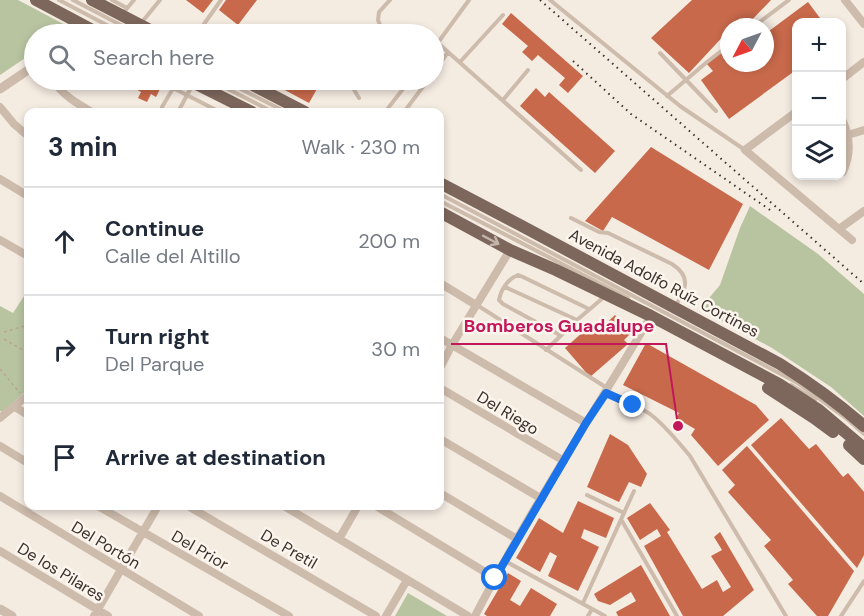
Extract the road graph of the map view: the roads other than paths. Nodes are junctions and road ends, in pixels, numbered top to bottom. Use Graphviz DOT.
graph roads {
  1 [pos="36,0"];
  2 [pos="59,0"];
  3 [pos="73,0"];
  4 [pos="92,0"];
  5 [pos="112,0"];
  6 [pos="160,0"];
  7 [pos="221,0"];
  8 [pos="390,0"];
  9 [pos="469,0"];
  10 [pos="550,0"];
  11 [pos="789,0"];
  12 [pos="132,1"];
  13 [pos="850,2"];
  14 [pos="124,12"];
  15 [pos="503,15"];
  16 [pos="765,18"];
  17 [pos="76,21"];
  18 [pos="75,24"];
  19 [pos="80,24"];
  20 [pos="105,24"];
  21 [pos="126,24"];
  22 [pos="134,24"];
  23 [pos="143,24"];
  24 [pos="204,24"];
  25 [pos="380,24"];
  26 [pos="864,24"];
  27 [pos="444,35"];
  28 [pos="444,48"];
  29 [pos="448,52"];
  30 [pos="720,52"];
  31 [pos="660,53"];
  32 [pos="444,58"];
  33 [pos="460,62"];
  34 [pos="864,62"];
  35 [pos="528,70"];
  36 [pos="24,73"];
  37 [pos="846,76"];
  38 [pos="687,79"];
  39 [pos="0,90"];
  40 [pos="60,90"];
  41 [pos="172,90"];
  42 [pos="177,90"];
  43 [pos="188,90"];
  44 [pos="209,90"];
  45 [pos="230,90"];
  46 [pos="243,90"];
  47 [pos="262,90"];
  48 [pos="354,90"];
  49 [pos="402,90"];
  50 [pos="420,90"];
  51 [pos="186,95"];
  52 [pos="667,96"];
  53 [pos="359,98"];
  54 [pos="502,100"];
  55 [pos="0,107"];
  56 [pos="85,108"];
  57 [pos="162,108"];
  58 [pos="180,108"];
  59 [pos="212,108"];
  60 [pos="244,108"];
  61 [pos="265,108"];
  62 [pos="278,108"];
  63 [pos="297,108"];
  64 [pos="388,108"];
  65 [pos="407,108"];
  66 [pos="716,111"];
  67 [pos="792,115"];
  68 [pos="845,126"];
  69 [pos="864,130"];
  70 [pos="24,133"];
  71 [pos="848,135"];
  72 [pos="745,150"];
  73 [pos="846,163"];
  74 [pos="581,170"];
  75 [pos="0,179"];
  76 [pos="444,185"];
  77 [pos="24,194"];
  78 [pos="444,196"];
  79 [pos="444,203"];
  80 [pos="864,211"];
  81 [pos="444,214"];
  82 [pos="571,218"];
  83 [pos="839,229"];
  84 [pos="0,240"];
  85 [pos="852,240"];
  86 [pos="510,250"];
  87 [pos="24,254"];
  88 [pos="444,285"];
  89 [pos="505,287"];
  90 [pos="606,294"];
  91 [pos="476,305"];
  92 [pos="674,307"];
  93 [pos="589,309"];
  94 [pos="653,318"];
  95 [pos="577,320"];
  96 [pos="560,335"];
  97 [pos="444,340"];
  98 [pos="452,345"];
  99 [pos="546,350"];
  100 [pos="444,360"];
  101 [pos="444,390"];
  102 [pos="607,391"];
  103 [pos="24,399"];
  104 [pos="15,407"];
  105 [pos="24,413"];
  106 [pos="0,418"];
  107 [pos="586,423"];
  108 [pos="864,426"];
  109 [pos="864,434"];
  110 [pos="864,440"];
  111 [pos="444,441"];
  112 [pos="0,446"];
  113 [pos="864,448"];
  114 [pos="864,459"];
  115 [pos="24,461"];
  116 [pos="564,461"];
  117 [pos="634,491"];
  118 [pos="444,495"];
  119 [pos="587,495"];
  120 [pos="0,496"];
  121 [pos="542,499"];
  122 [pos="105,510"];
  123 [pos="156,510"];
  124 [pos="195,510"];
  125 [pos="291,510"];
  126 [pos="356,510"];
  127 [pos="383,510"];
  128 [pos="624,513"];
  129 [pos="621,520"];
  130 [pos="142,532"];
  131 [pos="339,539"];
  132 [pos="517,539"];
  133 [pos="0,551"];
  134 [pos="505,561"];
  135 [pos="121,570"];
  136 [pos="495,578"];
  137 [pos="406,580"];
  138 [pos="864,581"];
  139 [pos="583,603"];
  140 [pos="0,609"];
  141 [pos="592,609"];
  142 [pos="96,613"];
  143 [pos="12,616"];
  144 [pos="108,616"];
  145 [pos="199,616"];
  146 [pos="289,616"];
  147 [pos="376,616"];
  148 [pos="386,616"];
  149 [pos="468,616"];
  150 [pos="475,616"];
  151 [pos="588,616"];
  152 [pos="604,616"];
  153 [pos="677,616"];
  154 [pos="786,616"];
  155 [pos="841,616"];
  1 -- 17 [label="main road"];
  2 -- 20 [label="lane"];
  3 -- 21 [label="lane"];
  4 -- 14 [label="main road"];
  5 -- 14 [label="lane"];
  6 -- 23 [label="lane"];
  7 -- 24 [label="lane"];
  8 -- 25 [label="lane"];
  9 -- 27 [label="lane"];
  10 -- 52 [label="lane"];
  11 -- 16 [label="lane"];
  12 -- 14 [label="lane"];
  13 -- 26 [label="street"];
  14 -- 22 [label="main road"];
  15 -- 33 [label="lane"];
  17 -- 18 [label="street"];
  17 -- 19 [label="main road"];
  28 -- 29 [label="lane"];
  29 -- 32 [label="lane"];
  29 -- 33 [label="lane"];
  30 -- 38 [label="lane"];
  31 -- 38 [label="lane"];
  33 -- 54 [label="lane"];
  34 -- 37 [label="street"];
  35 -- 54 [label="lane"];
  36 -- 39 [label="street"];
  38 -- 52 [label="lane"];
  38 -- 66 [label="lane"];
  40 -- 56 [label="street"];
  41 -- 57 [label="lane"];
  42 -- 51 [label="lane"];
  43 -- 51 [label="lane"];
  44 -- 60 [label="main road"];
  45 -- 61 [label="lane"];
  46 -- 62 [label="lane"];
  47 -- 63 [label="main road"];
  48 -- 53 [label="lane"];
  49 -- 64 [label="lane"];
  50 -- 65 [label="lane"];
  51 -- 58 [label="lane"];
  51 -- 59 [label="lane"];
  52 -- 72 [label="lane"];
  54 -- 74 [label="lane"];
  55 -- 70 [label="street"];
  67 -- 72 [label="street"];
  68 -- 71 [label="street"];
  69 -- 71 [label="street"];
  71 -- 73 [label="street"];
  72 -- 83 [label="street"];
  75 -- 77 [label="street"];
  76 -- 92 [label="main road, Avenida Adolfo Ruíz Cortines"];
  78 -- 109 [label="lane"];
  79 -- 110 [label="lane"];
  80 -- 83 [label="street"];
  81 -- 86 [label="main road, one-way"];
  82 -- 92 [label="lane"];
  83 -- 85 [label="street"];
  84 -- 87 [label="street"];
  86 -- 90 [label="main road"];
  86 -- 91 [label="street"];
  88 -- 91 [label="street"];
  89 -- 93 [label="lane"];
  89 -- 95 [label="lane"];
  89 -- 96 [label="lane"];
  90 -- 93 [label="lane"];
  90 -- 94 [label="main road"];
  91 -- 98 [label="street"];
  91 -- 99 [label="lane"];
  92 -- 108 [label="main road, Avenida Adolfo Ruíz Cortines"];
  93 -- 95 [label="lane"];
  94 -- 102 [label="street"];
  94 -- 113 [label="main road"];
  94 -- 114 [label="main road"];
  95 -- 96 [label="lane"];
  96 -- 99 [label="lane"];
  97 -- 98 [label="street"];
  98 -- 100 [label="street"];
  98 -- 107 [label="street"];
  99 -- 102 [label="lane"];
  101 -- 116 [label="street, Del Riego"];
  102 -- 107 [label="street"];
  102 -- 154 [label="lane"];
  103 -- 104 [label="street"];
  104 -- 105 [label="street"];
  104 -- 106 [label="street"];
  107 -- 116 [label="street"];
  111 -- 121 [label="street"];
  112 -- 115 [label="street"];
  116 -- 121 [label="street"];
  117 -- 128 [label="lane"];
  118 -- 132 [label="street"];
  119 -- 128 [label="lane"];
  120 -- 135 [label="street, Del Portón"];
  121 -- 132 [label="street"];
  122 -- 130 [label="street, Del Prior"];
  123 -- 130 [label="street"];
  124 -- 147 [label="street, De Pretil"];
  125 -- 131 [label="street"];
  126 -- 131 [label="street"];
  127 -- 136 [label="street"];
  128 -- 129 [label="lane"];
  129 -- 139 [label="lane"];
  129 -- 153 [label="lane"];
  130 -- 135 [label="street"];
  130 -- 146 [label="street, Del Prior"];
  131 -- 137 [label="street"];
  132 -- 134 [label="street"];
  133 -- 142 [label="street, De los Pilares"];
  134 -- 136 [label="street"];
  134 -- 139 [label="lane"];
  135 -- 142 [label="street"];
  135 -- 145 [label="street, Del Portón"];
  136 -- 150 [label="street"];
  137 -- 148 [label="street"];
  137 -- 149 [label="street"];
  138 -- 155 [label="lane"];
  139 -- 141 [label="lane"];
  140 -- 143 [label="street"];
  141 -- 151 [label="lane"];
  141 -- 152 [label="lane"];
  142 -- 144 [label="street, De los Pilares"];
}
